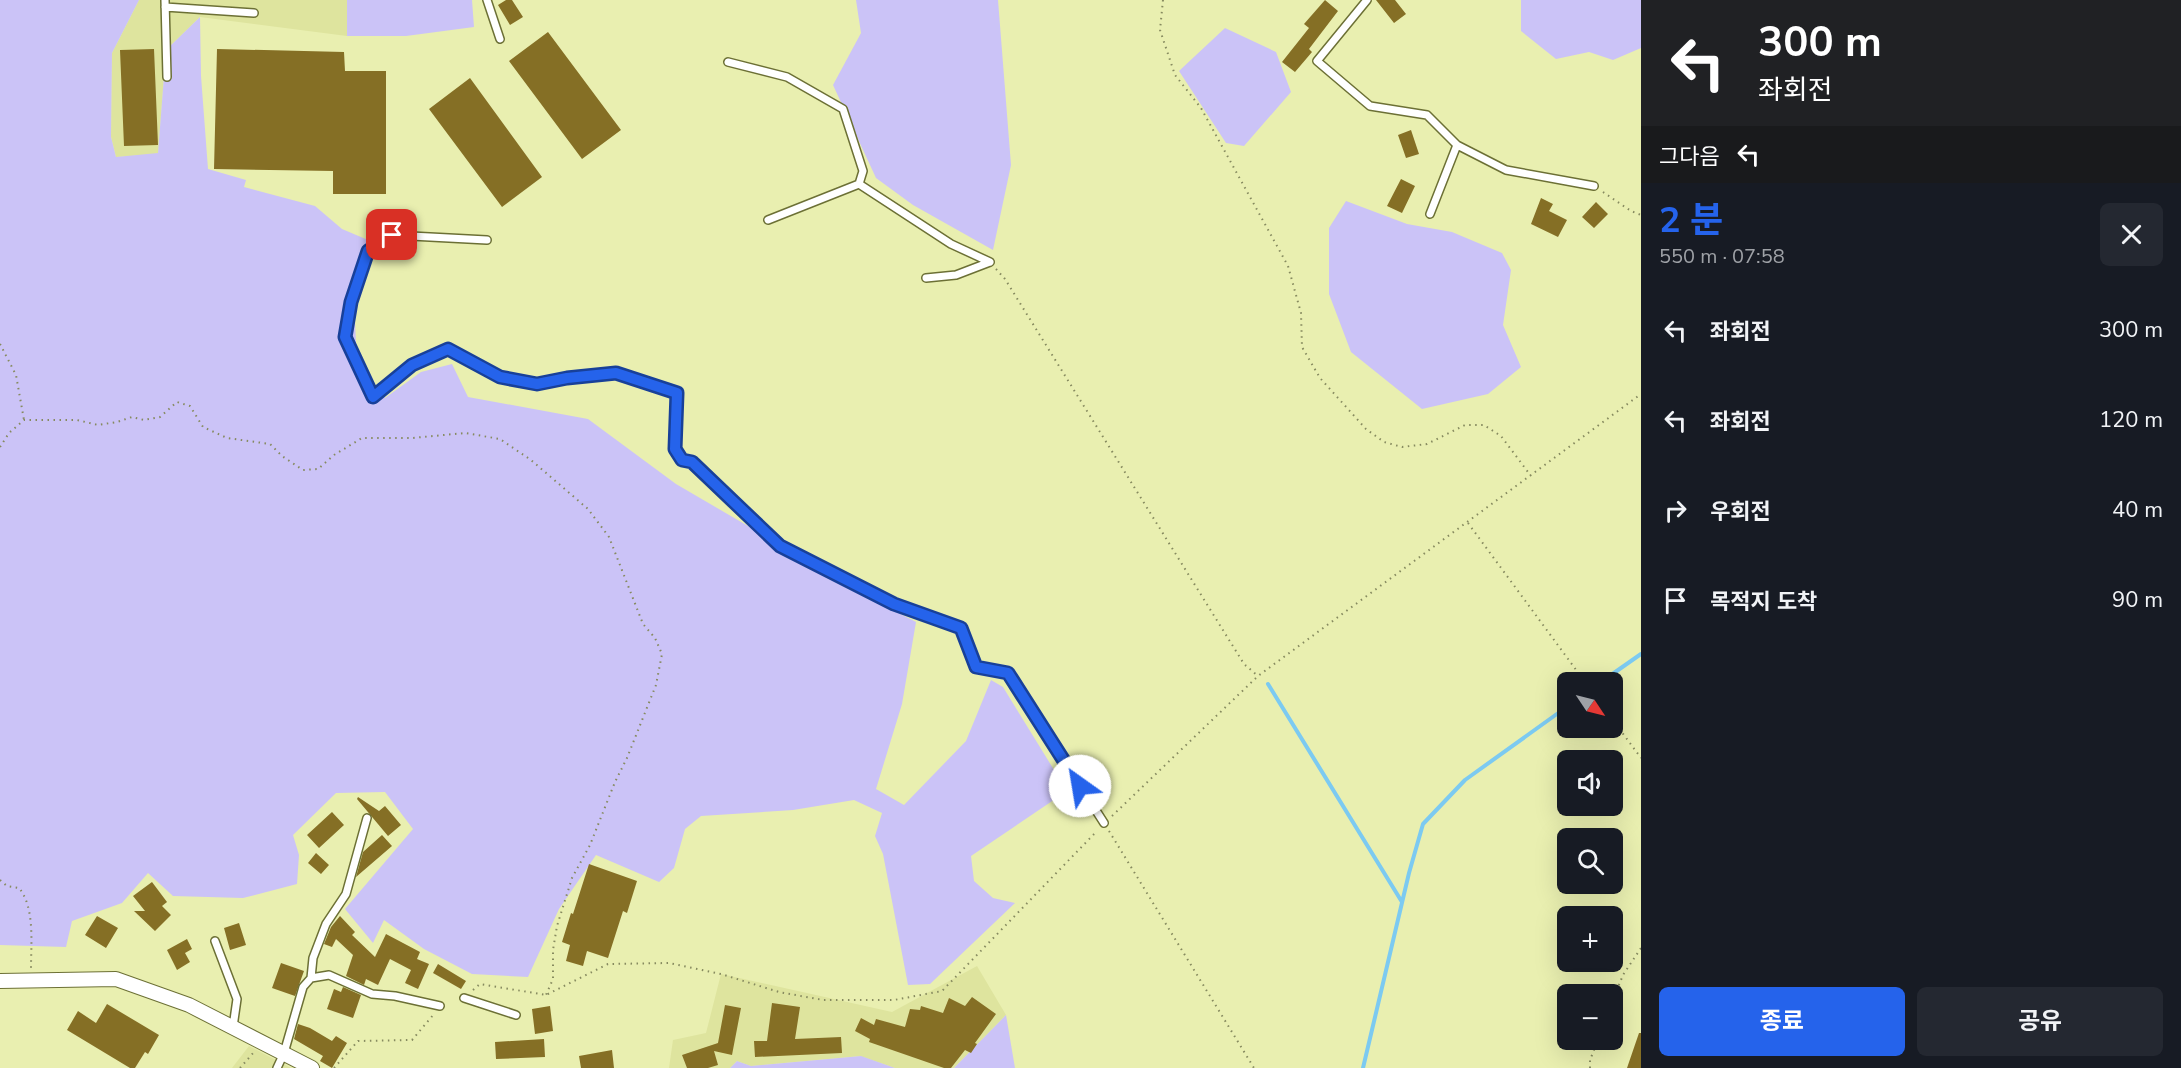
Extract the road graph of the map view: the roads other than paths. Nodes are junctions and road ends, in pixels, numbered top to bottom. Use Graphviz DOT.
graph roads {
  1 [pos="487,0"];
  2 [pos="1367,0"];
  3 [pos="165,4"];
  4 [pos="254,13"];
  5 [pos="500,39"];
  6 [pos="728,62"];
  7 [pos="167,77"];
  8 [pos="1457,145"];
  9 [pos="859,184"];
  10 [pos="1594,186"];
  11 [pos="1430,214"];
  12 [pos="768,220"];
  13 [pos="487,240"];
  14 [pos="926,278"];
  15 [pos="366,818"];
  16 [pos="1104,823"];
  17 [pos="215,940"];
  18 [pos="311,978"];
  19 [pos="0,981"];
  20 [pos="464,998"];
  21 [pos="440,1006"];
  22 [pos="516,1015"];
  23 [pos="233,1027"];
  24 [pos="284,1053"];
  25 [pos="277,1068"];
  26 [pos="312,1068"];
  1 -- 5 [label="lane"];
  2 -- 8 [label="lane"];
  3 -- 4 [label="lane"];
  3 -- 7 [label="lane"];
  6 -- 9 [label="lane"];
  8 -- 10 [label="lane"];
  8 -- 11 [label="lane"];
  9 -- 12 [label="lane"];
  9 -- 14 [label="lane"];
  13 -- 16 [label="lane"];
  15 -- 18 [label="lane"];
  17 -- 23 [label="lane"];
  18 -- 21 [label="lane"];
  18 -- 24 [label="lane"];
  19 -- 23 [label="street"];
  20 -- 22 [label="lane"];
  23 -- 24 [label="street"];
  24 -- 25 [label="lane"];
  24 -- 26 [label="street"];
}
